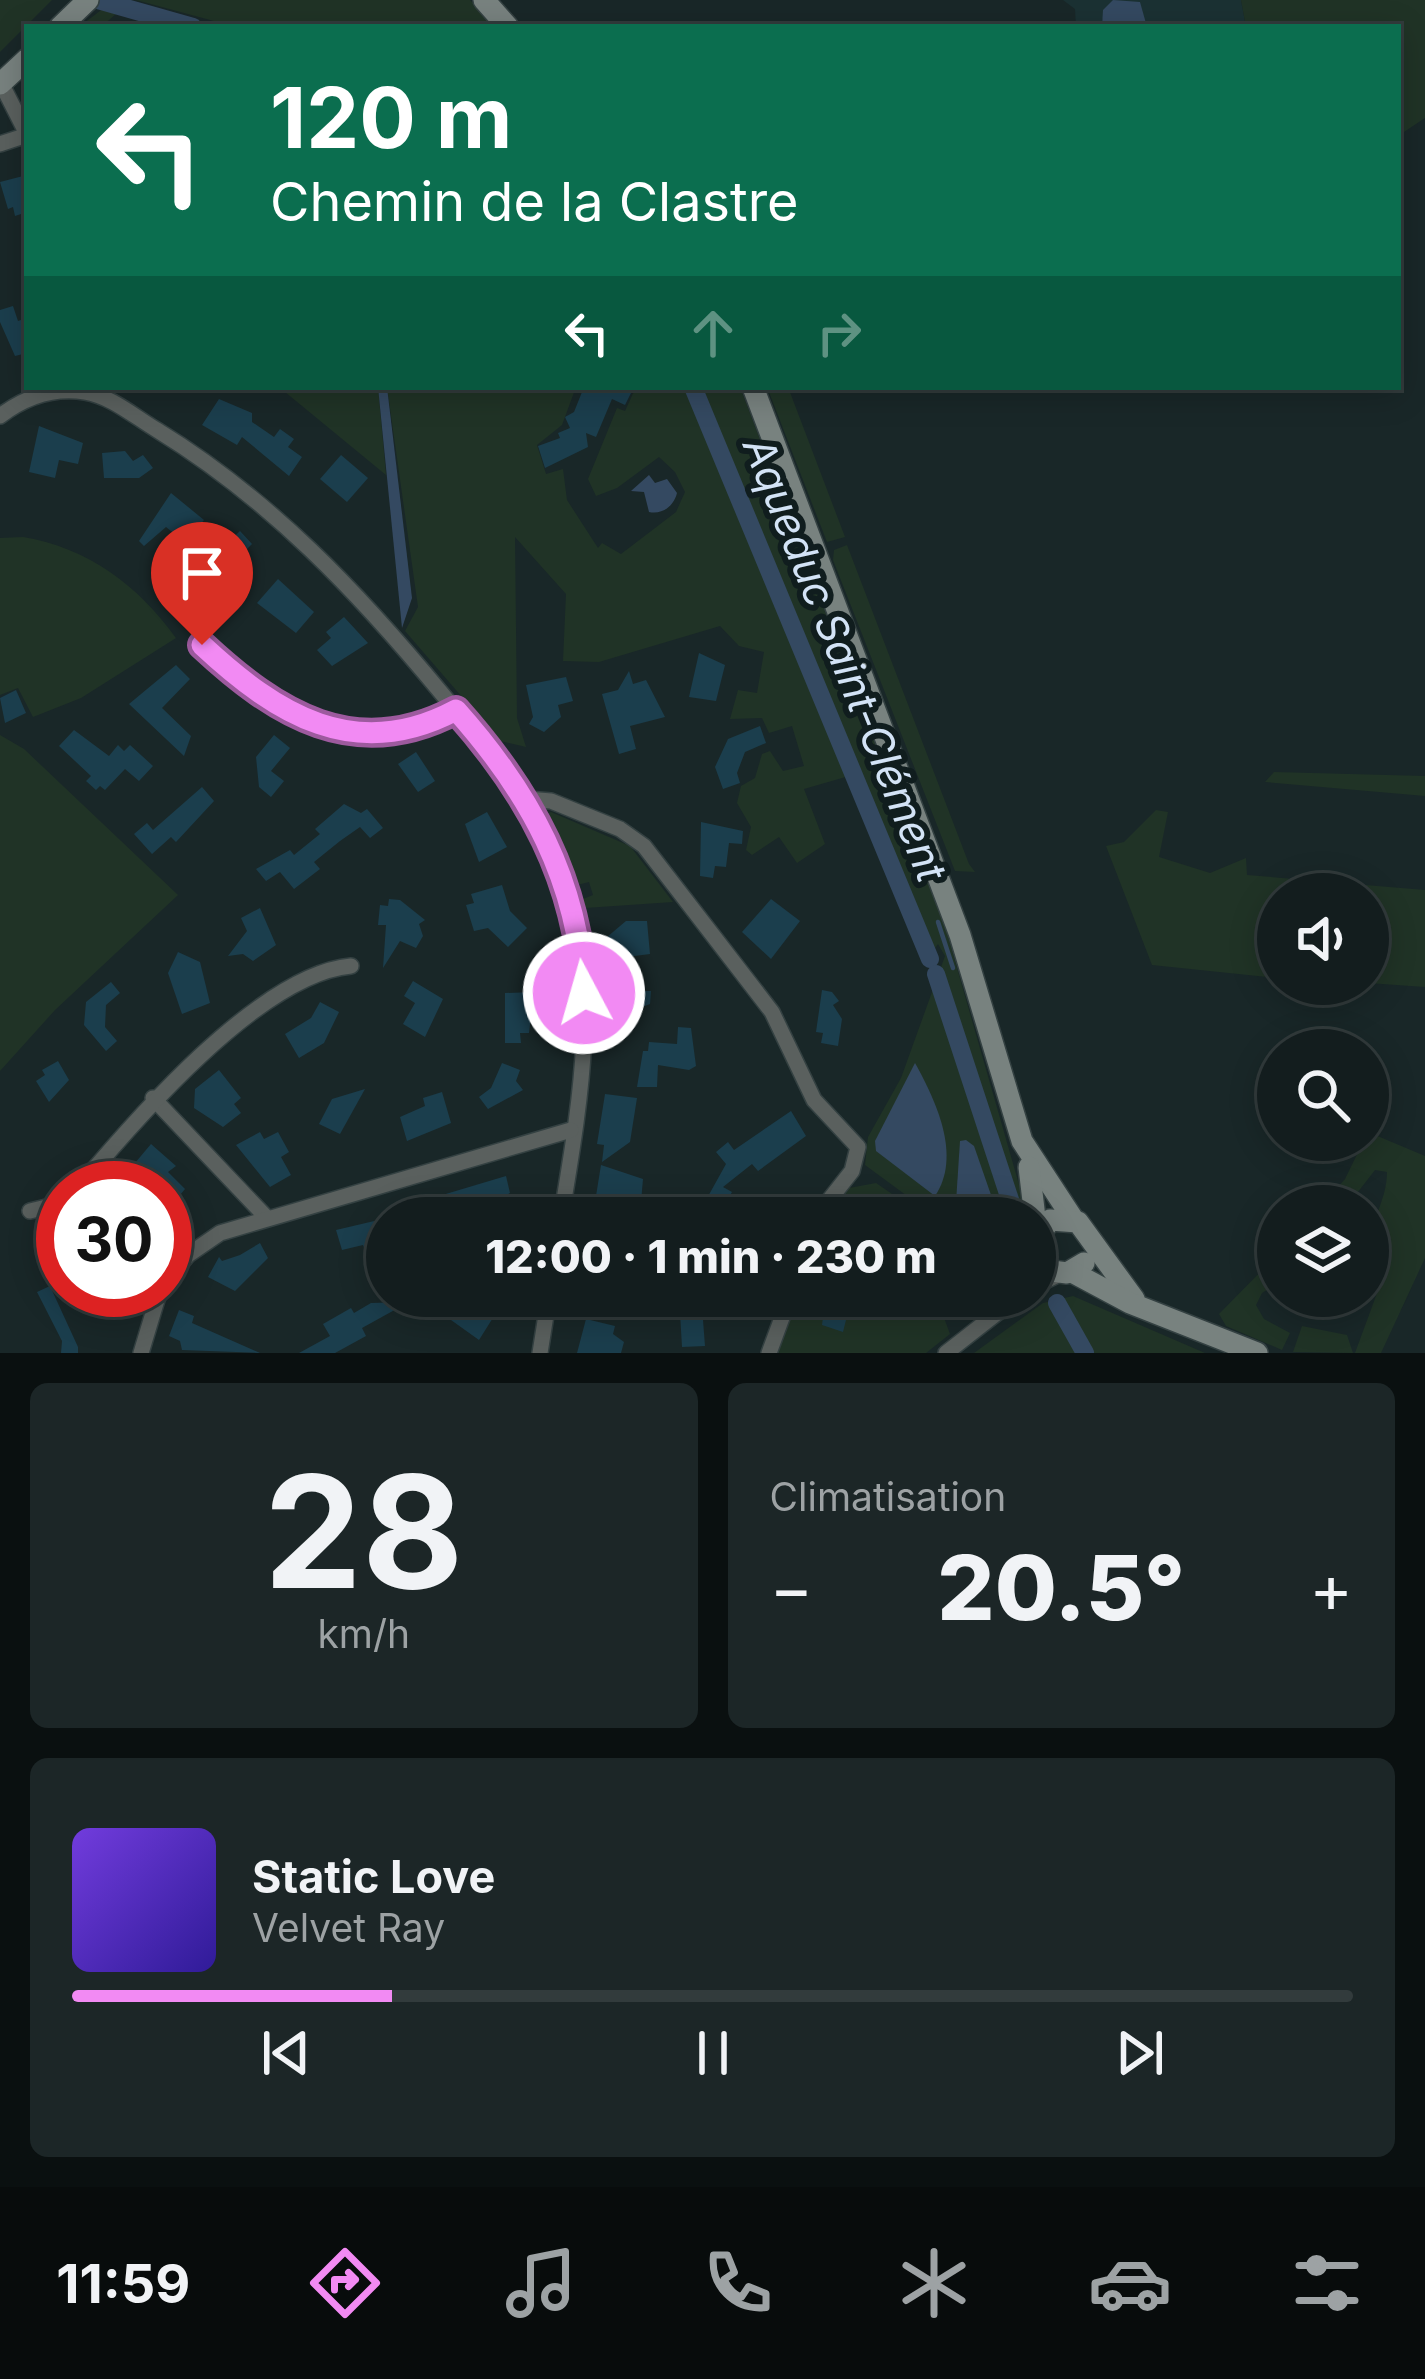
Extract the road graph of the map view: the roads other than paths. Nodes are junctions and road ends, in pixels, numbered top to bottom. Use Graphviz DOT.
graph roads {
  1 [pos="88,0"];
  2 [pos="63,24"];
  3 [pos="24,61"];
  4 [pos="1,83"];
  5 [pos="24,128"];
  6 [pos="754,390"];
  7 [pos="0,416"];
  8 [pos="202,645"];
  9 [pos="456,710"];
  10 [pos="527,799"];
  11 [pos="351,966"];
  12 [pos="153,1098"];
  13 [pos="571,1130"];
  14 [pos="1025,1149"];
  15 [pos="100,1161"];
  16 [pos="563,1197"];
  17 [pos="832,1197"];
  18 [pos="1030,1197"];
  19 [pos="29,1210"];
  20 [pos="36,1210"];
  21 [pos="266,1217"];
  22 [pos="1073,1219"];
  23 [pos="1056,1220"];
  24 [pos="1091,1240"];
  25 [pos="192,1256"];
  26 [pos="1056,1269"];
  27 [pos="1067,1272"];
  28 [pos="1056,1277"];
  29 [pos="1143,1308"];
  30 [pos="153,1317"];
  31 [pos="546,1317"];
  32 [pos="782,1317"];
  33 [pos="982,1317"];
  34 [pos="992,1317"];
  35 [pos="953,1348"];
  36 [pos="141,1353"];
  37 [pos="540,1353"];
  38 [pos="769,1353"];
  39 [pos="1257,1353"];
  1 -- 2 [label="street"];
  3 -- 4 [label="street"];
  4 -- 5 [label="street"];
  6 -- 14 [label="street"];
  7 -- 9 [label="street"];
  8 -- 9 [label="street"];
  9 -- 10 [label="street"];
  10 -- 13 [label="street"];
  10 -- 17 [label="street"];
  11 -- 12 [label="street"];
  12 -- 15 [label="street"];
  12 -- 21 [label="street"];
  13 -- 16 [label="street"];
  13 -- 21 [label="street"];
  14 -- 18 [label="street"];
  14 -- 22 [label="street"];
  19 -- 20 [label="street"];
  21 -- 25 [label="street"];
  22 -- 23 [label="street"];
  22 -- 24 [label="street"];
  24 -- 27 [label="street"];
  24 -- 29 [label="street"];
  26 -- 27 [label="street"];
  27 -- 28 [label="street"];
  27 -- 29 [label="street"];
  29 -- 39 [label="street"];
  30 -- 36 [label="street"];
  31 -- 37 [label="street"];
  32 -- 38 [label="street"];
  33 -- 35 [label="street"];
  34 -- 35 [label="street"];
}
